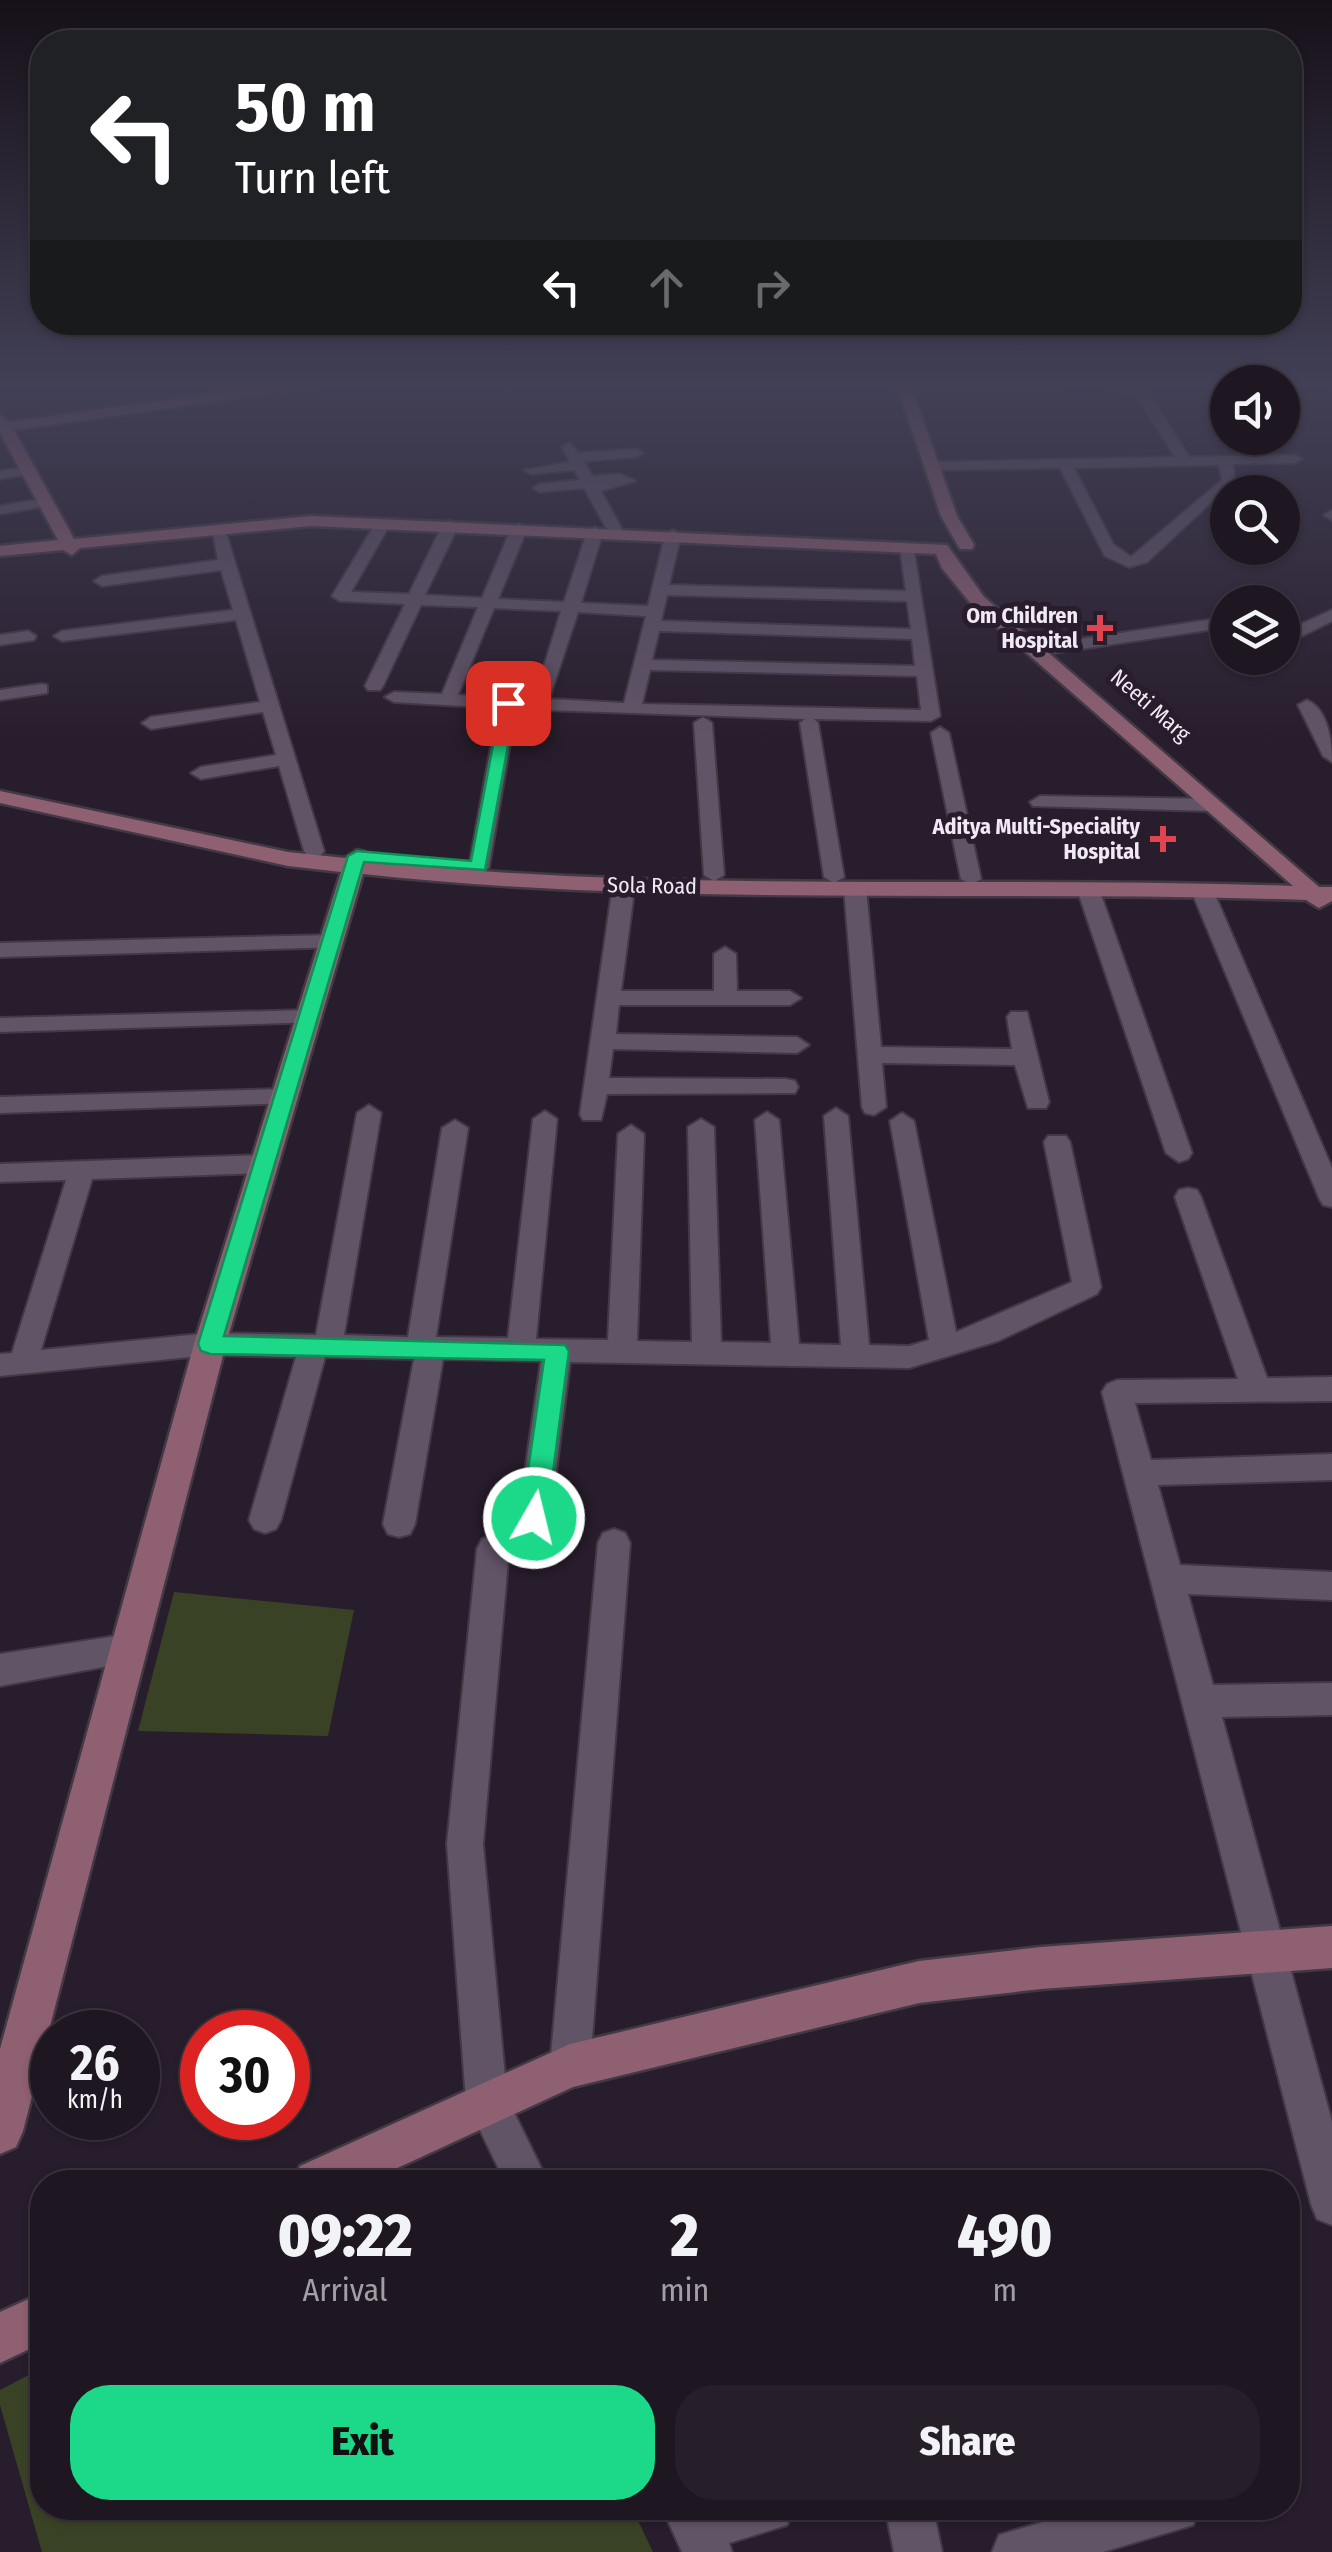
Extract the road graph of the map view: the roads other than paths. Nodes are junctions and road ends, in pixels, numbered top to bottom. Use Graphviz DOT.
graph roads {
  1 [pos="44,502"];
  2 [pos="599,502"];
  3 [pos="931,502"];
  4 [pos="944,502"];
  5 [pos="1084,502"];
  6 [pos="1203,502"];
  7 [pos="35,504"];
  8 [pos="0,510"];
  9 [pos="382,524"];
  10 [pos="450,526"];
  11 [pos="519,529"];
  12 [pos="217,530"];
  13 [pos="595,532"];
  14 [pos="616,533"];
  15 [pos="673,535"];
  16 [pos="835,544"];
  17 [pos="943,546"];
  18 [pos="966,546"];
  19 [pos="71,548"];
  20 [pos="908,548"];
  21 [pos="48,550"];
  22 [pos="0,554"];
  23 [pos="227,564"];
  24 [pos="102,581"];
  25 [pos="660,590"];
  26 [pos="914,596"];
  27 [pos="418,600"];
  28 [pos="490,604"];
  29 [pos="572,607"];
  30 [pos="242,614"];
  31 [pos="1332,615"];
  32 [pos="653,618"];
  33 [pos="1210,625"];
  34 [pos="1300,630"];
  35 [pos="920,634"];
  36 [pos="28,636"];
  37 [pos="62,636"];
  38 [pos="0,640"];
  39 [pos="1047,648"];
  40 [pos="642,665"];
  41 [pos="924,671"];
  42 [pos="374,686"];
  43 [pos="41,689"];
  44 [pos="450,694"];
  45 [pos="0,695"];
  46 [pos="394,697"];
  47 [pos="542,697"];
  48 [pos="508,703"];
  49 [pos="270,706"];
  50 [pos="1307,706"];
  51 [pos="632,709"];
  52 [pos="150,723"];
  53 [pos="703,723"];
  54 [pos="808,723"];
  55 [pos="940,733"];
  56 [pos="1332,756"];
  57 [pos="286,758"];
  58 [pos="200,773"];
  59 [pos="0,786"];
  60 [pos="0,796"];
  61 [pos="1040,802"];
  62 [pos="1210,804"];
  63 [pos="314,850"];
  64 [pos="355,863"];
  65 [pos="479,867"];
  66 [pos="714,875"];
  67 [pos="971,880"];
  68 [pos="845,883"];
  69 [pos="624,884"];
  70 [pos="1323,886"];
  71 [pos="1088,889"];
  72 [pos="1202,890"];
  73 [pos="1332,914"];
  74 [pos="331,942"];
  75 [pos="0,950"];
  76 [pos="725,954"];
  77 [pos="609,998"];
  78 [pos="726,998"];
  79 [pos="790,998"];
  80 [pos="309,1017"];
  81 [pos="1019,1017"];
  82 [pos="0,1025"];
  83 [pos="602,1041"];
  84 [pos="797,1045"];
  85 [pos="870,1055"];
  86 [pos="1025,1057"];
  87 [pos="596,1086"];
  88 [pos="786,1087"];
  89 [pos="285,1096"];
  90 [pos="1037,1102"];
  91 [pos="0,1105"];
  92 [pos="874,1106"];
  93 [pos="369,1113"];
  94 [pos="592,1114"];
  95 [pos="836,1116"];
  96 [pos="546,1118"];
  97 [pos="767,1120"];
  98 [pos="902,1121"];
  99 [pos="455,1128"];
  100 [pos="701,1128"];
  101 [pos="631,1134"];
  102 [pos="1057,1142"];
  103 [pos="1179,1152"];
  104 [pos="264,1164"];
  105 [pos="82,1170"];
  106 [pos="0,1172"];
  107 [pos="1188,1197"];
  108 [pos="1332,1198"];
  109 [pos="210,1344"];
  110 [pos="944,1346"];
  111 [pos="321,1347"];
  112 [pos="425,1349"];
  113 [pos="521,1350"];
  114 [pos="557,1351"];
  115 [pos="622,1352"];
  116 [pos="707,1354"];
  117 [pos="786,1355"];
  118 [pos="856,1356"];
  119 [pos="12,1364"];
  120 [pos="1256,1388"];
  121 [pos="1332,1389"];
  122 [pos="1332,1467"];
  123 [pos="1139,1473"];
  124 [pos="534,1518"];
  125 [pos="265,1520"];
  126 [pos="399,1524"];
  127 [pos="614,1543"];
  128 [pos="493,1549"];
  129 [pos="1168,1579"];
  130 [pos="1332,1586"];
  131 [pos="129,1649"];
  132 [pos="0,1670"];
  133 [pos="1332,1699"];
  134 [pos="1201,1701"];
  135 [pos="1332,1947"];
  136 [pos="1268,1952"];
  137 [pos="570,2066"];
  138 [pos="487,2101"];
  139 [pos="0,2132"];
  140 [pos="341,2170"];
  141 [pos="521,2170"];
  142 [pos="1332,2204"];
  143 [pos="30,2323"];
  144 [pos="0,2338"];
  145 [pos="728,2520"];
  146 [pos="911,2520"];
  147 [pos="1132,2520"];
  148 [pos="697,2529"];
  149 [pos="918,2552"];
  150 [pos="1016,2552"];
  1 -- 19 [label="main road"];
  2 -- 14 [label="street"];
  3 -- 17 [label="main road"];
  4 -- 18 [label="main road, Neeti Marg"];
  5 -- 6 [label="street"];
  7 -- 8 [label="street"];
  7 -- 21 [label="main road"];
  9 -- 10 [label="main road"];
  9 -- 12 [label="main road"];
  9 -- 27 [label="street"];
  10 -- 11 [label="main road"];
  10 -- 27 [label="street"];
  11 -- 13 [label="main road"];
  11 -- 28 [label="street"];
  12 -- 19 [label="main road"];
  12 -- 23 [label="street"];
  13 -- 14 [label="main road"];
  13 -- 29 [label="street"];
  14 -- 15 [label="main road"];
  15 -- 16 [label="main road"];
  15 -- 25 [label="street"];
  16 -- 17 [label="main road"];
  16 -- 20 [label="main road"];
  17 -- 18 [label="main road"];
  17 -- 20 [label="main road"];
  17 -- 62 [label="main road"];
  18 -- 39 [label="main road, Neeti Marg"];
  19 -- 21 [label="main road"];
  20 -- 26 [label="street"];
  21 -- 22 [label="main road"];
  23 -- 24 [label="street"];
  23 -- 30 [label="street"];
  25 -- 26 [label="street"];
  25 -- 32 [label="street"];
  26 -- 35 [label="street"];
  27 -- 28 [label="street"];
  27 -- 42 [label="street"];
  28 -- 29 [label="street"];
  28 -- 44 [label="street"];
  29 -- 32 [label="street"];
  29 -- 47 [label="street"];
  30 -- 37 [label="street"];
  30 -- 49 [label="street"];
  31 -- 34 [label="street"];
  32 -- 35 [label="street"];
  32 -- 40 [label="street"];
  33 -- 39 [label="street"];
  35 -- 41 [label="street"];
  36 -- 38 [label="street"];
  39 -- 70 [label="main road, Neeti Marg"];
  40 -- 41 [label="street"];
  40 -- 51 [label="street"];
  41 -- 51 [label="street"];
  43 -- 45 [label="street"];
  46 -- 48 [label="street"];
  48 -- 51 [label="street"];
  48 -- 65 [label="street"];
  49 -- 52 [label="street"];
  49 -- 57 [label="street"];
  50 -- 56 [label="street"];
  53 -- 66 [label="street"];
  54 -- 68 [label="street"];
  55 -- 67 [label="street"];
  57 -- 58 [label="street"];
  57 -- 63 [label="street"];
  59 -- 63 [label="main road, Sola Road"];
  60 -- 64 [label="main road, Sola Road"];
  61 -- 62 [label="street"];
  62 -- 70 [label="main road"];
  63 -- 64 [label="main road, Sola Road"];
  64 -- 65 [label="main road, Sola Road"];
  64 -- 69 [label="main road, Sola Road"];
  64 -- 74 [label="main road"];
  65 -- 66 [label="main road, Sola Road"];
  66 -- 68 [label="main road, Sola Road"];
  67 -- 68 [label="main road, Sola Road"];
  67 -- 70 [label="main road, Sola Road"];
  68 -- 69 [label="main road, Sola Road"];
  68 -- 71 [label="main road, Sola Road"];
  68 -- 85 [label="street"];
  69 -- 77 [label="street"];
  70 -- 72 [label="main road, Sola Road"];
  70 -- 73 [label="main road"];
  71 -- 72 [label="main road, Sola Road"];
  71 -- 103 [label="street"];
  72 -- 108 [label="street"];
  74 -- 75 [label="street"];
  74 -- 80 [label="main road"];
  76 -- 78 [label="street"];
  77 -- 78 [label="street"];
  77 -- 83 [label="street"];
  78 -- 79 [label="street"];
  80 -- 82 [label="street"];
  80 -- 89 [label="main road"];
  81 -- 86 [label="street"];
  83 -- 84 [label="street"];
  83 -- 87 [label="street"];
  85 -- 86 [label="street"];
  85 -- 92 [label="street"];
  86 -- 90 [label="street"];
  87 -- 88 [label="street"];
  87 -- 94 [label="street"];
  89 -- 91 [label="street"];
  89 -- 104 [label="main road"];
  93 -- 111 [label="street"];
  95 -- 118 [label="street"];
  96 -- 113 [label="street"];
  97 -- 117 [label="street"];
  98 -- 110 [label="street"];
  99 -- 112 [label="street"];
  100 -- 116 [label="street"];
  101 -- 115 [label="street"];
  102 -- 110 [label="street"];
  104 -- 105 [label="street"];
  104 -- 109 [label="main road"];
  105 -- 106 [label="street"];
  105 -- 119 [label="street"];
  107 -- 120 [label="street"];
  109 -- 111 [label="street"];
  109 -- 119 [label="street"];
  109 -- 131 [label="main road"];
  110 -- 118 [label="street"];
  111 -- 112 [label="street"];
  111 -- 125 [label="street"];
  112 -- 113 [label="street"];
  112 -- 126 [label="street"];
  113 -- 114 [label="street"];
  114 -- 115 [label="street"];
  114 -- 124 [label="street"];
  115 -- 116 [label="street"];
  116 -- 117 [label="street"];
  117 -- 118 [label="street"];
  120 -- 121 [label="street"];
  120 -- 123 [label="street"];
  122 -- 123 [label="street"];
  123 -- 129 [label="street"];
  127 -- 137 [label="street"];
  128 -- 138 [label="street"];
  129 -- 130 [label="street"];
  129 -- 134 [label="street"];
  131 -- 132 [label="street"];
  131 -- 139 [label="main road"];
  133 -- 134 [label="street"];
  134 -- 136 [label="street"];
  135 -- 136 [label="main road"];
  136 -- 137 [label="main road"];
  136 -- 142 [label="street"];
  137 -- 138 [label="main road"];
  138 -- 140 [label="main road"];
  138 -- 141 [label="street"];
  143 -- 144 [label="main road"];
  145 -- 148 [label="street"];
  146 -- 149 [label="street"];
  147 -- 150 [label="street"];
}
